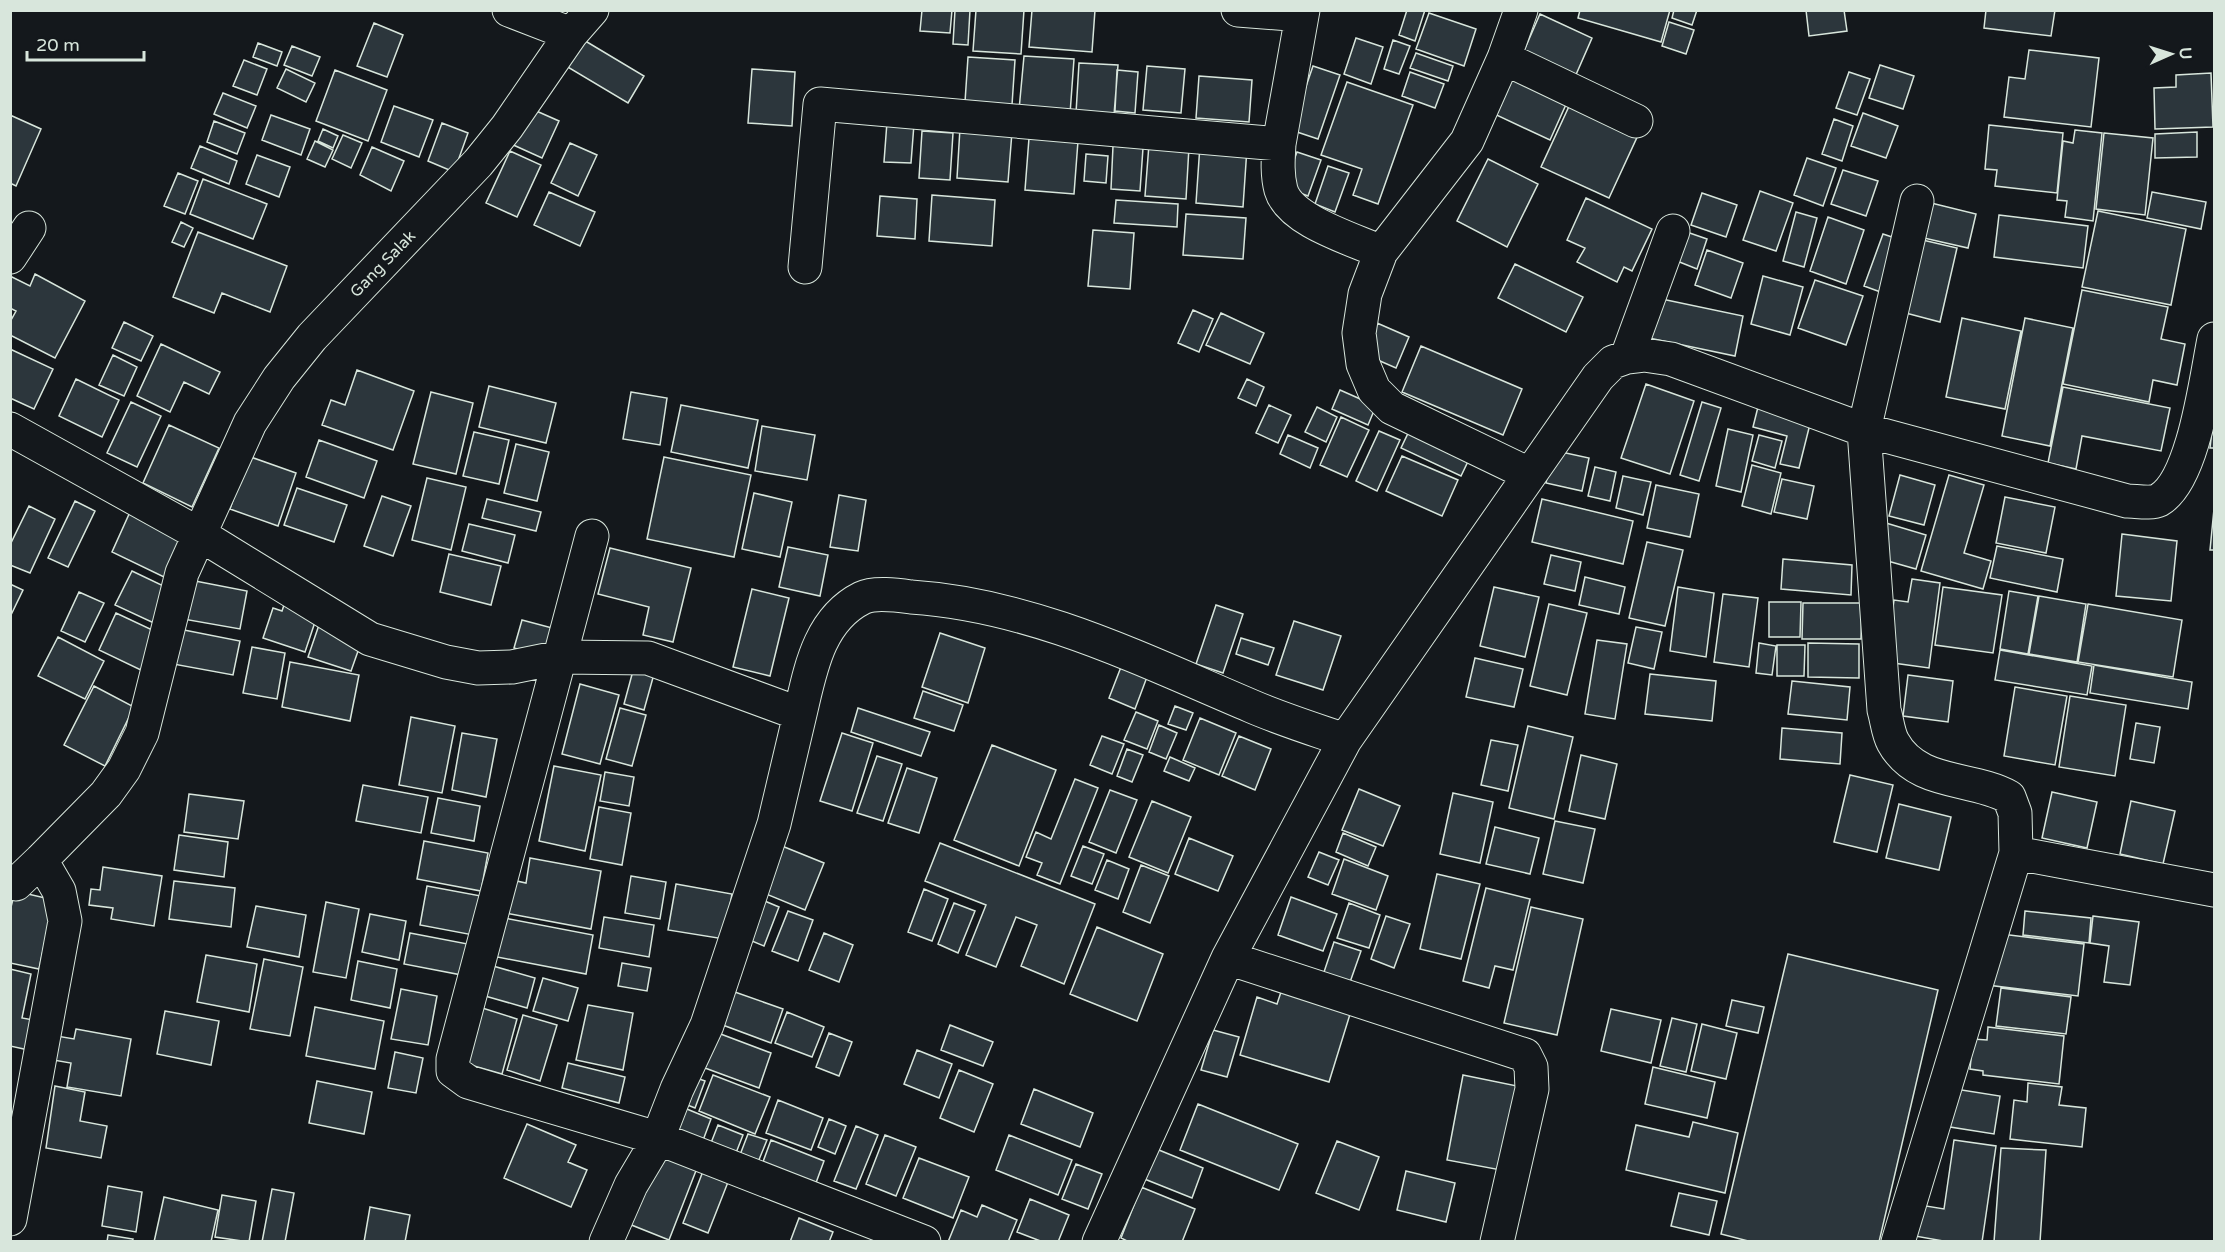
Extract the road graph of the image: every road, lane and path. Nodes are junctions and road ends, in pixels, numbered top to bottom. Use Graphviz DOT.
graph roads {
  1 [pos="1238,10"];
  2 [pos="1521,10"];
  3 [pos="522,13"];
  4 [pos="1303,13"];
  5 [pos="581,22"];
  6 [pos="1504,58"];
  7 [pos="1636,122"];
  8 [pos="1279,144"];
  9 [pos="1917,201"];
  10 [pos="29,228"];
  11 [pos="1673,231"];
  12 [pos="1381,252"];
  13 [pos="10,257"];
  14 [pos="805,267"];
  15 [pos="2214,339"];
  16 [pos="1627,357"];
  17 [pos="10,429"];
  18 [pos="1864,430"];
  19 [pos="1529,474"];
  20 [pos="199,534"];
  21 [pos="592,536"];
  22 [pos="561,657"];
  23 [pos="800,714"];
  24 [pos="1345,740"];
  25 [pos="2016,853"];
  26 [pos="41,860"];
  27 [pos="16,884"];
  28 [pos="2214,890"];
  29 [pos="1228,958"];
  30 [pos="657,1138"];
  31 [pos="10,1219"];
  32 [pos="606,1242"];
  33 [pos="924,1242"];
  34 [pos="1099,1242"];
  35 [pos="1497,1242"];
  36 [pos="1898,1242"];
  1 -- 4 [label="street"];
  2 -- 6 [label="street"];
  3 -- 5 [label="street"];
  4 -- 8 [label="street"];
  5 -- 20 [label="street, Gang Salak"];
  6 -- 7 [label="street"];
  6 -- 12 [label="street"];
  8 -- 12 [label="street"];
  8 -- 14 [label="street"];
  9 -- 18 [label="street"];
  10 -- 13 [label="street"];
  11 -- 16 [label="street"];
  12 -- 19 [label="street"];
  15 -- 18 [label="street"];
  16 -- 18 [label="street"];
  16 -- 19 [label="street"];
  17 -- 20 [label="street"];
  18 -- 25 [label="street"];
  19 -- 24 [label="street"];
  20 -- 22 [label="street"];
  20 -- 26 [label="street, Gang Salak"];
  21 -- 22 [label="street"];
  22 -- 23 [label="street"];
  22 -- 30 [label="street"];
  23 -- 24 [label="street"];
  23 -- 30 [label="street"];
  24 -- 29 [label="street"];
  25 -- 28 [label="street"];
  25 -- 36 [label="street"];
  26 -- 27 [label="street, Gang Salak"];
  26 -- 31 [label="street"];
  29 -- 34 [label="street"];
  29 -- 35 [label="street"];
  30 -- 32 [label="street"];
  30 -- 33 [label="street"];
}
